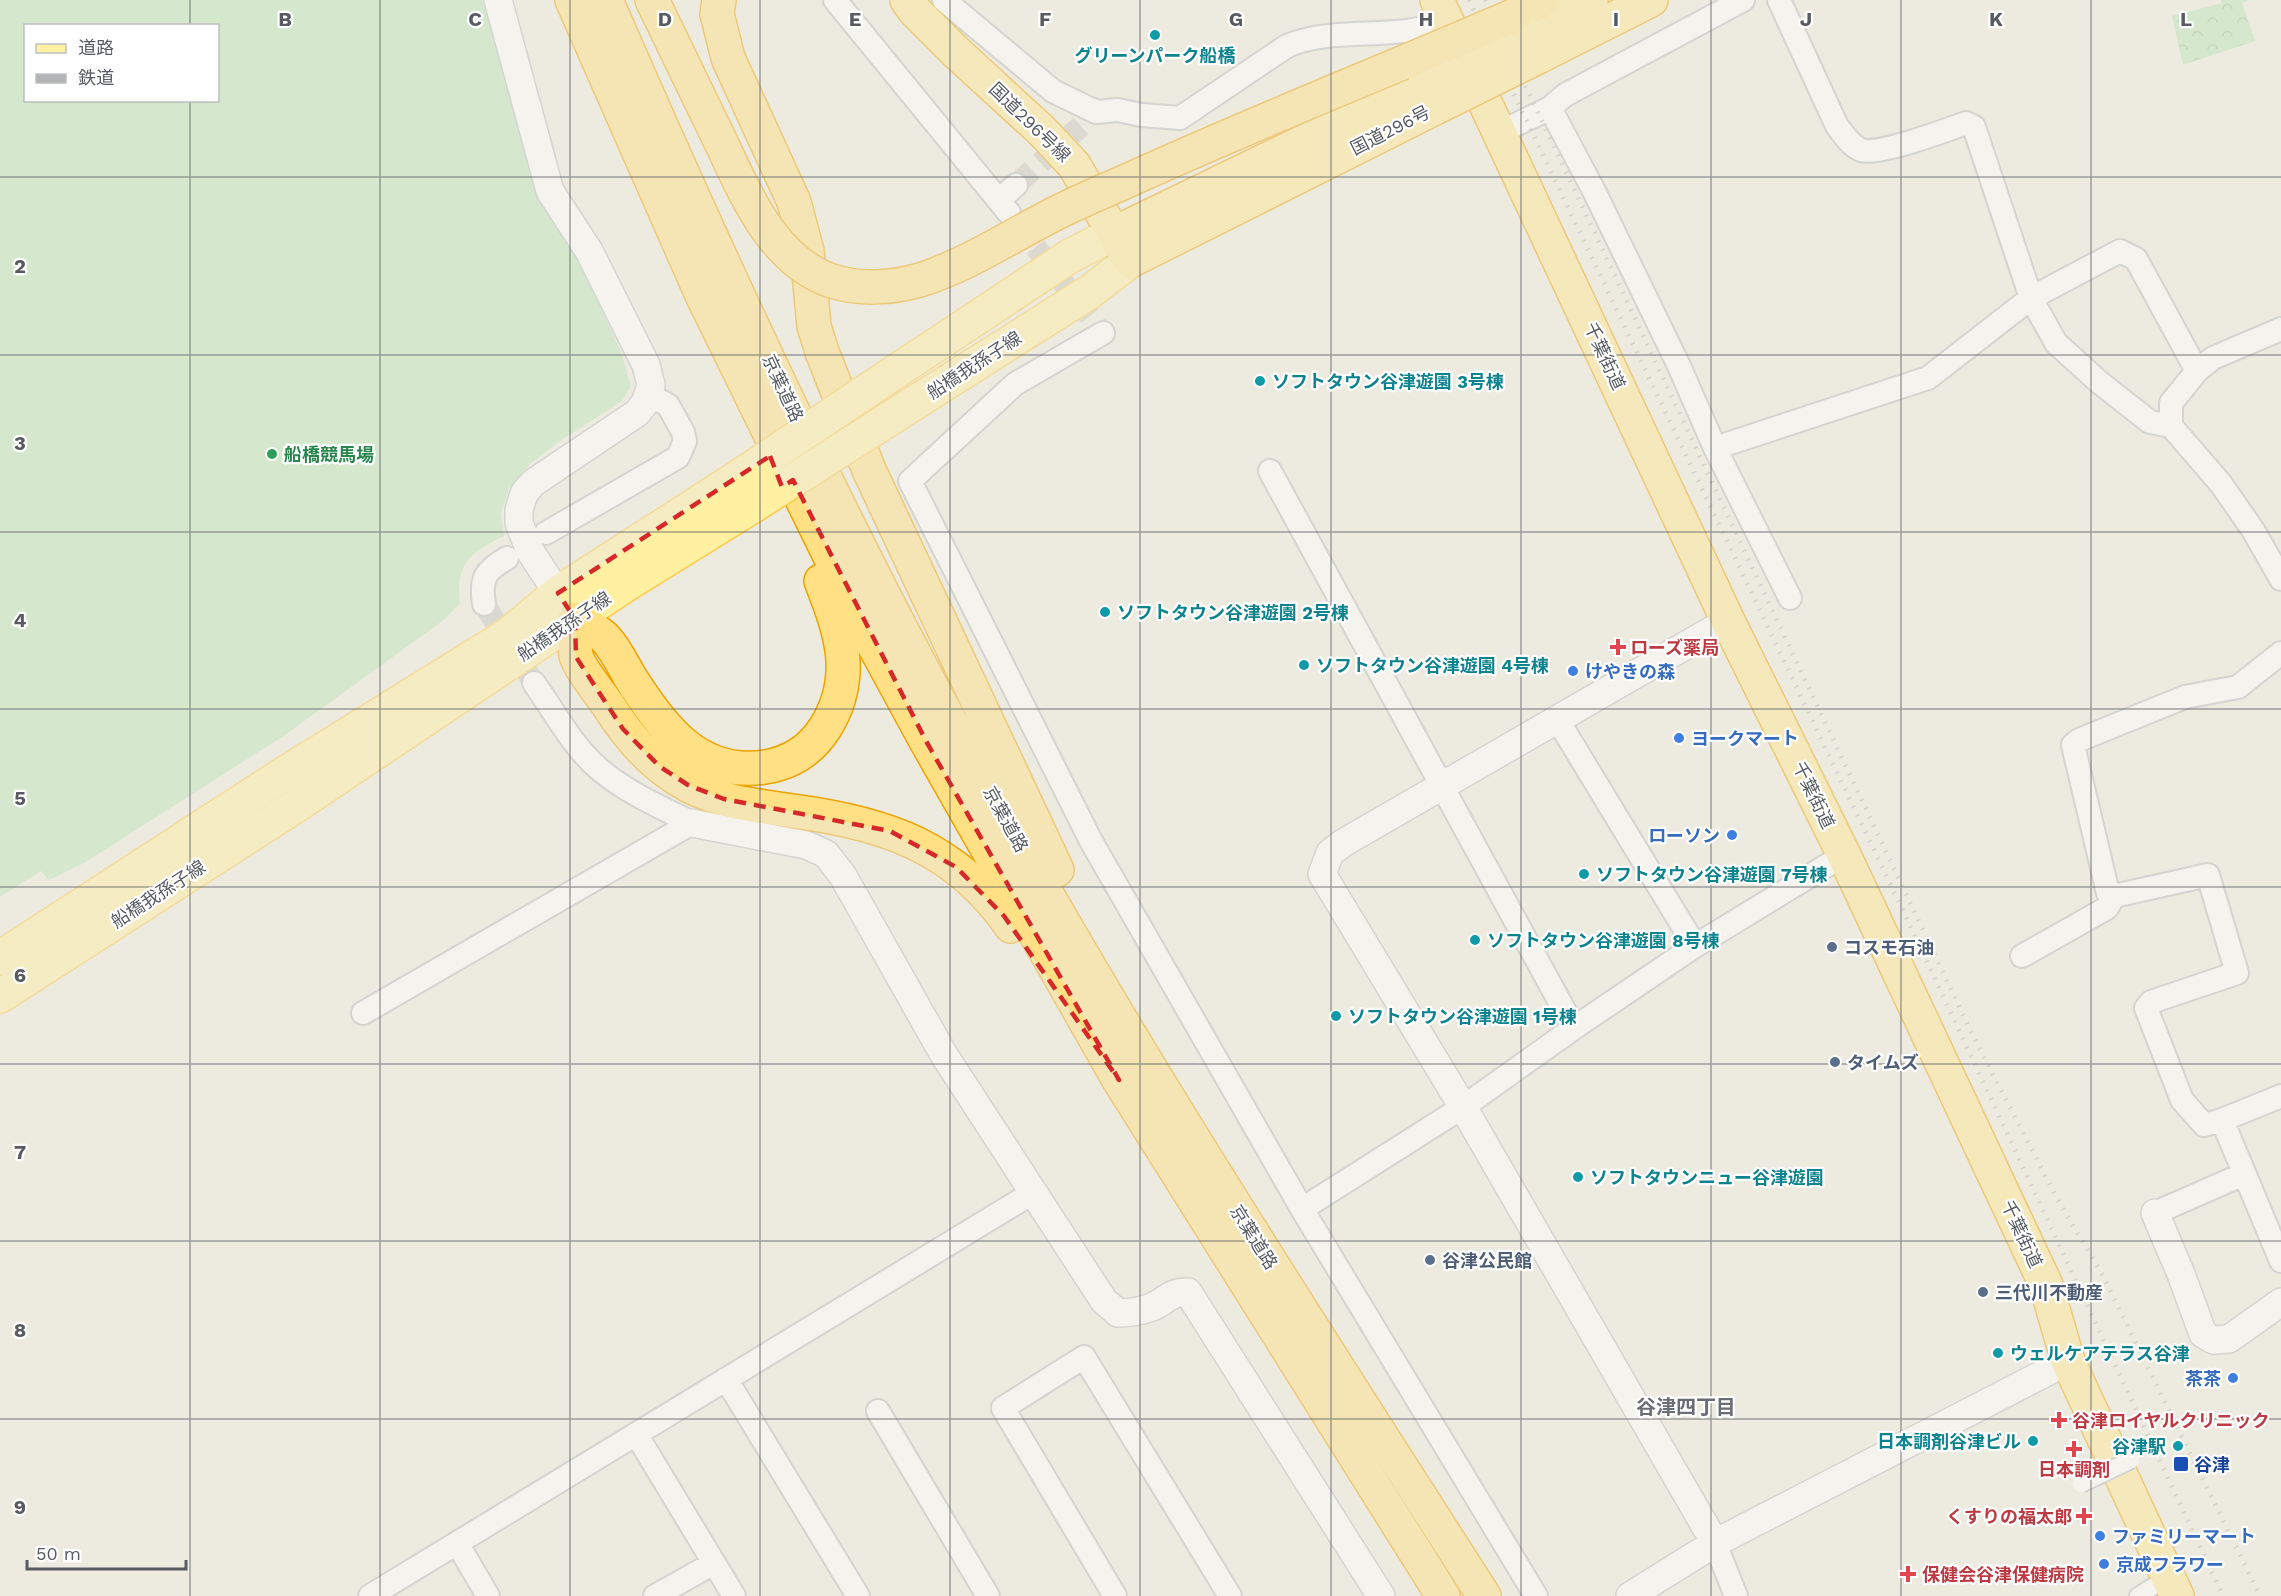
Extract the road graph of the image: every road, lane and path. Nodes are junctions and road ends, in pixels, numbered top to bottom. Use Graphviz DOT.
graph roads {
  1 [pos="498,0"];
  2 [pos="572,0"];
  3 [pos="606,0"];
  4 [pos="652,0"];
  5 [pos="719,0"];
  6 [pos="835,0"];
  7 [pos="908,0"];
  8 [pos="944,0"];
  9 [pos="1543,0"];
  10 [pos="1591,0"];
  11 [pos="1651,0"];
  12 [pos="1743,0"];
  13 [pos="1779,0"];
  14 [pos="1441,10"];
  15 [pos="1527,35"];
  16 [pos="1430,95"];
  17 [pos="1550,108"];
  18 [pos="1499,133"];
  19 [pos="1016,185"];
  20 [pos="1115,233"];
  21 [pos="1130,261"];
  22 [pos="702,295"];
  23 [pos="2031,298"];
  24 [pos="2281,329"];
  25 [pos="1104,333"];
  26 [pos="2197,371"];
  27 [pos="649,395"];
  28 [pos="2171,426"];
  29 [pos="1715,448"];
  30 [pos="1270,471"];
  31 [pos="745,492"];
  32 [pos="546,533"];
  33 [pos="507,558"];
  34 [pos="2281,579"];
  35 [pos="1790,598"];
  36 [pos="484,604"];
  37 [pos="567,606"];
  38 [pos="1728,621"];
  39 [pos="2281,653"];
  40 [pos="534,683"];
  41 [pos="1557,719"];
  42 [pos="1441,785"];
  43 [pos="692,823"];
  44 [pos="1844,855"];
  45 [pos="2114,897"];
  46 [pos="1695,946"];
  47 [pos="2022,956"];
  48 [pos="0,958"];
  49 [pos="0,996"];
  50 [pos="363,1013"];
  51 [pos="1574,1028"];
  52 [pos="1119,1080"];
  53 [pos="2281,1096"];
  54 [pos="1463,1107"];
  55 [pos="1178,1113"];
  56 [pos="2222,1120"];
  57 [pos="2244,1173"];
  58 [pos="1034,1191"];
  59 [pos="1302,1209"];
  60 [pos="2155,1213"];
  61 [pos="2281,1261"];
  62 [pos="2281,1302"];
  63 [pos="2068,1361"];
  64 [pos="726,1379"];
  65 [pos="878,1411"];
  66 [pos="636,1434"];
  67 [pos="2130,1460"];
  68 [pos="2081,1484"];
  69 [pos="457,1543"];
  70 [pos="1714,1544"];
  71 [pos="714,1563"];
  72 [pos="2166,1591"];
  73 [pos="370,1596"];
  74 [pos="488,1596"];
  75 [pos="655,1596"];
  76 [pos="734,1596"];
  77 [pos="858,1596"];
  78 [pos="988,1596"];
  79 [pos="1115,1596"];
  80 [pos="1230,1596"];
  81 [pos="1381,1596"];
  82 [pos="1443,1596"];
  83 [pos="1484,1596"];
  84 [pos="1536,1596"];
  85 [pos="1630,1596"];
  86 [pos="1736,1596"];
  87 [pos="2138,1596"];
  1 -- 27 [label="street"];
  2 -- 22 [label="highway, 京葉道路"];
  3 -- 55 [label="highway, 京葉道路, bridge"];
  4 -- 15 [label="highway, bridge"];
  5 -- 55 [label="highway"];
  6 -- 19 [label="street"];
  7 -- 20 [label="highway, 国道296号線"];
  8 -- 14 [label="street"];
  9 -- 15 [label="highway"];
  10 -- 15 [label="highway, 国道296号"];
  11 -- 15 [label="highway, 国道296号"];
  12 -- 17 [label="street"];
  13 -- 23 [label="street"];
  14 -- 18 [label="highway, 千葉街道"];
  15 -- 16 [label="highway, 国道296号, bridge"];
  16 -- 20 [label="highway, 国道296号"];
  16 -- 21 [label="highway, 国道296号"];
  17 -- 18 [label="street"];
  17 -- 29 [label="street"];
  18 -- 38 [label="highway, 千葉街道"];
  20 -- 21 [label="highway, 国道296号線"];
  20 -- 31 [label="main road, 船橋我孫子線, bridge"];
  21 -- 31 [label="main road, 船橋我孫子線, bridge"];
  22 -- 37 [label="highway, bridge"];
  22 -- 52 [label="highway, 京葉道路, bridge"];
  23 -- 26 [label="street"];
  23 -- 28 [label="street"];
  23 -- 29 [label="street"];
  24 -- 26 [label="street"];
  25 -- 59 [label="street"];
  26 -- 28 [label="street"];
  27 -- 32 [label="street"];
  27 -- 37 [label="street"];
  28 -- 34 [label="street"];
  29 -- 35 [label="street"];
  30 -- 42 [label="street"];
  31 -- 37 [label="main road, 船橋我孫子線"];
  33 -- 36 [label="street"];
  37 -- 48 [label="main road, 船橋我孫子線"];
  37 -- 49 [label="main road, 船橋我孫子線"];
  37 -- 52 [label="highway"];
  38 -- 41 [label="street"];
  38 -- 44 [label="highway, 千葉街道"];
  39 -- 45 [label="street"];
  40 -- 43 [label="street"];
  41 -- 42 [label="street"];
  41 -- 46 [label="street"];
  42 -- 51 [label="street"];
  42 -- 54 [label="street"];
  43 -- 50 [label="street"];
  43 -- 58 [label="street"];
  44 -- 46 [label="street"];
  44 -- 63 [label="highway, 千葉街道"];
  45 -- 47 [label="street"];
  45 -- 56 [label="street"];
  46 -- 51 [label="street"];
  51 -- 54 [label="street"];
  52 -- 82 [label="highway, 京葉道路"];
  53 -- 56 [label="street"];
  54 -- 59 [label="street"];
  54 -- 70 [label="street"];
  55 -- 83 [label="highway, 京葉道路"];
  56 -- 57 [label="street"];
  57 -- 60 [label="street"];
  57 -- 61 [label="street"];
  58 -- 64 [label="street"];
  58 -- 81 [label="street"];
  59 -- 84 [label="street"];
  60 -- 62 [label="street"];
  63 -- 70 [label="street"];
  63 -- 72 [label="highway, 千葉街道"];
  64 -- 66 [label="street"];
  64 -- 77 [label="street"];
  65 -- 78 [label="street"];
  66 -- 69 [label="street"];
  66 -- 71 [label="street"];
  67 -- 68 [label="street, bridge"];
  69 -- 73 [label="street"];
  69 -- 74 [label="street"];
  70 -- 85 [label="street"];
  70 -- 86 [label="street"];
  71 -- 75 [label="street"];
  71 -- 76 [label="street"];
  72 -- 87 [label="street"];
  79 -- 80 [label="street"];
}
